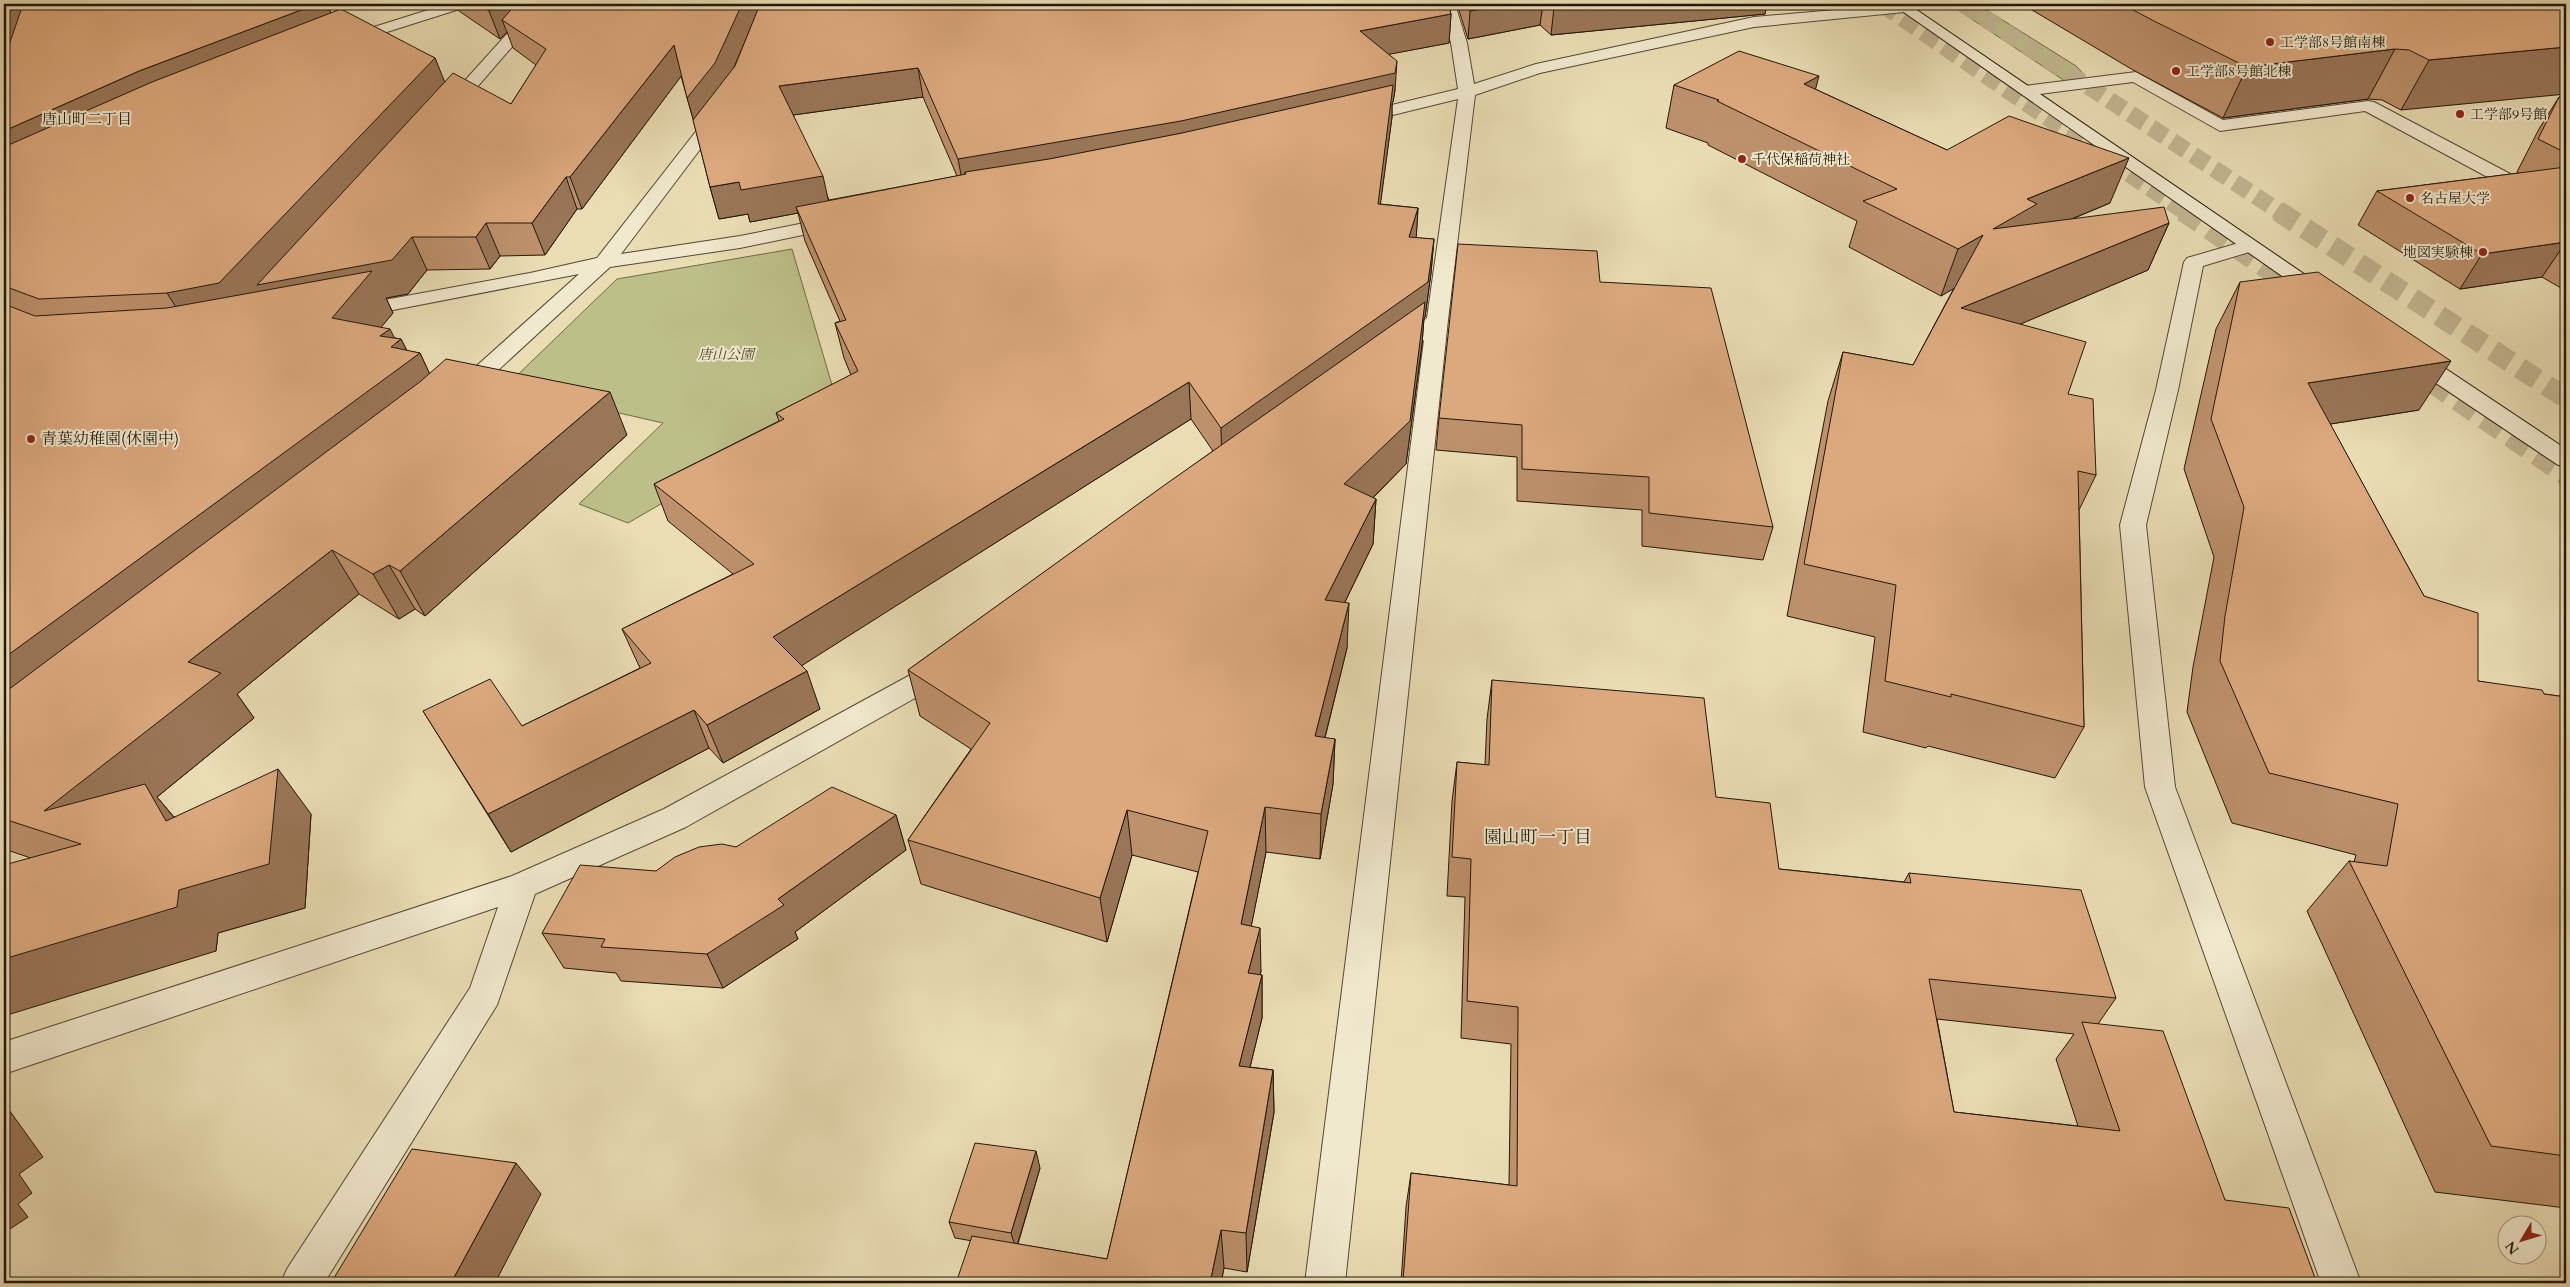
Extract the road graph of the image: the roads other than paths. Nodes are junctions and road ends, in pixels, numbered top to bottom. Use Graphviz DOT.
graph roads {
  1 [pos="461,4"];
  2 [pos="542,4"];
  3 [pos="1448,4"];
  4 [pos="1902,6"];
  5 [pos="329,47"];
  6 [pos="2025,91"];
  7 [pos="1467,92"];
  8 [pos="733,94"];
  9 [pos="436,123"];
  10 [pos="1343,123"];
  11 [pos="2526,190"];
  12 [pos="861,217"];
  13 [pos="2249,246"];
  14 [pos="604,262"];
  15 [pos="2338,306"];
  16 [pos="338,315"];
  17 [pos="1437,320"];
  18 [pos="2395,345"];
  19 [pos="1368,371"];
  20 [pos="448,404"];
  21 [pos="2566,460"];
  22 [pos="970,653"];
  23 [pos="522,886"];
  24 [pos="4,1058"];
  25 [pos="301,1283"];
  26 [pos="1325,1283"];
  27 [pos="2341,1283"];
  1 -- 5 [label="street"];
  2 -- 9 [label="street"];
  3 -- 7 [label="street"];
  4 -- 6 [label="street"];
  4 -- 7 [label="street"];
  6 -- 11 [label="street"];
  6 -- 13 [label="street"];
  7 -- 10 [label="street"];
  7 -- 17 [label="street"];
  8 -- 14 [label="street"];
  12 -- 14 [label="street"];
  13 -- 15 [label="street"];
  13 -- 27 [label="street"];
  14 -- 16 [label="street"];
  14 -- 20 [label="street"];
  17 -- 19 [label="street"];
  17 -- 26 [label="street"];
  18 -- 21 [label="street"];
  22 -- 23 [label="street"];
  23 -- 24 [label="street"];
  23 -- 25 [label="street"];
}
